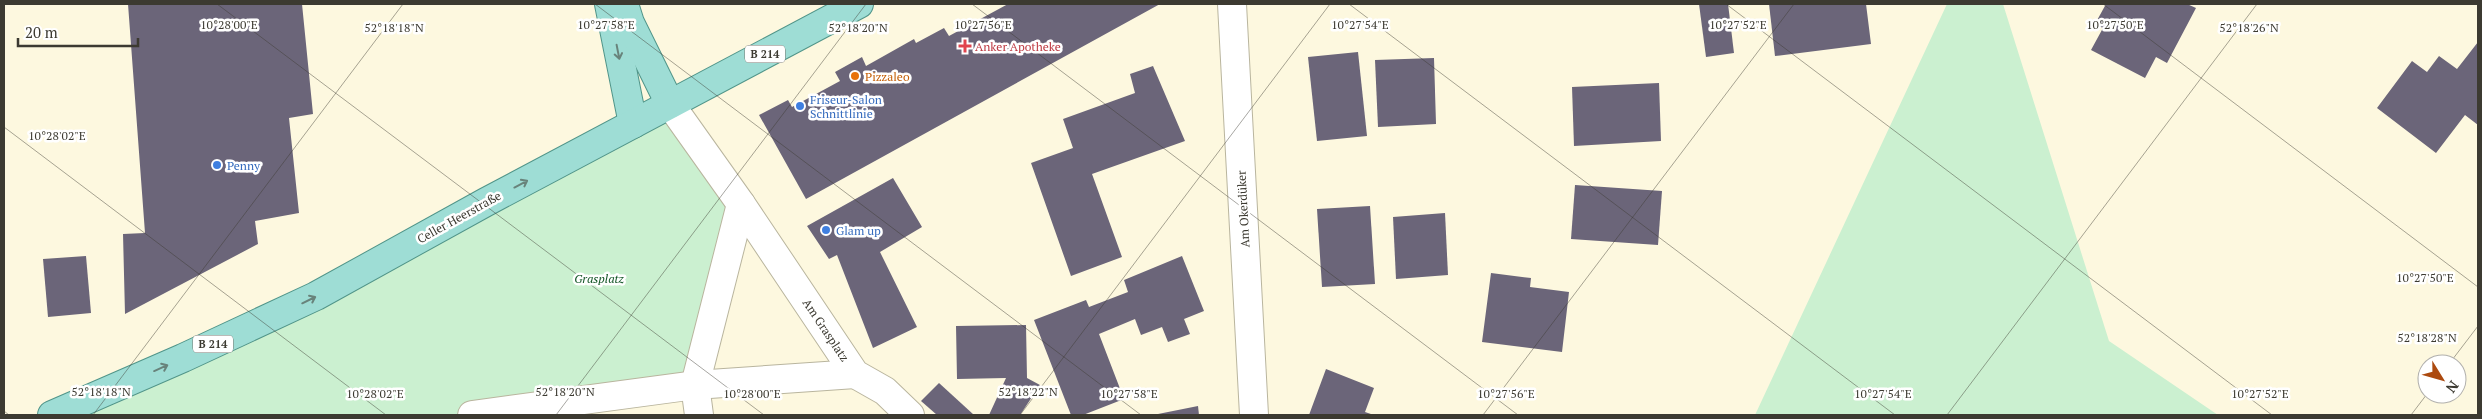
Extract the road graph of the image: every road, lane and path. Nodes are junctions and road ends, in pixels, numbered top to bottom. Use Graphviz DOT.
graph roads {
  1 [pos="609,4"];
  2 [pos="624,4"];
  3 [pos="859,4"];
  4 [pos="1232,4"];
  5 [pos="670,104"];
  6 [pos="633,124"];
  7 [pos="741,204"];
  8 [pos="855,374"];
  9 [pos="695,385"];
  10 [pos="889,403"];
  11 [pos="63,413"];
  12 [pos="472,415"];
  13 [pos="699,415"];
  14 [pos="910,415"];
  15 [pos="1254,415"];
  1 -- 6 [label="main road, one-way"];
  2 -- 5 [label="main road"];
  3 -- 5 [label="main road, Celler Heerstraße / B 214"];
  4 -- 15 [label="street, Am Okerdüker"];
  5 -- 6 [label="main road, Celler Heerstraße / B 214"];
  5 -- 7 [label="street, Am Grasplatz"];
  11 -- 6 [label="main road, Celler Heerstraße / B 214, one-way"];
  7 -- 8 [label="street, Am Grasplatz"];
  7 -- 9 [label="street"];
  8 -- 9 [label="street, Am Grasplatz"];
  8 -- 10 [label="street"];
  9 -- 12 [label="street, Am Grasplatz"];
  9 -- 13 [label="street"];
  10 -- 14 [label="street"];
}
